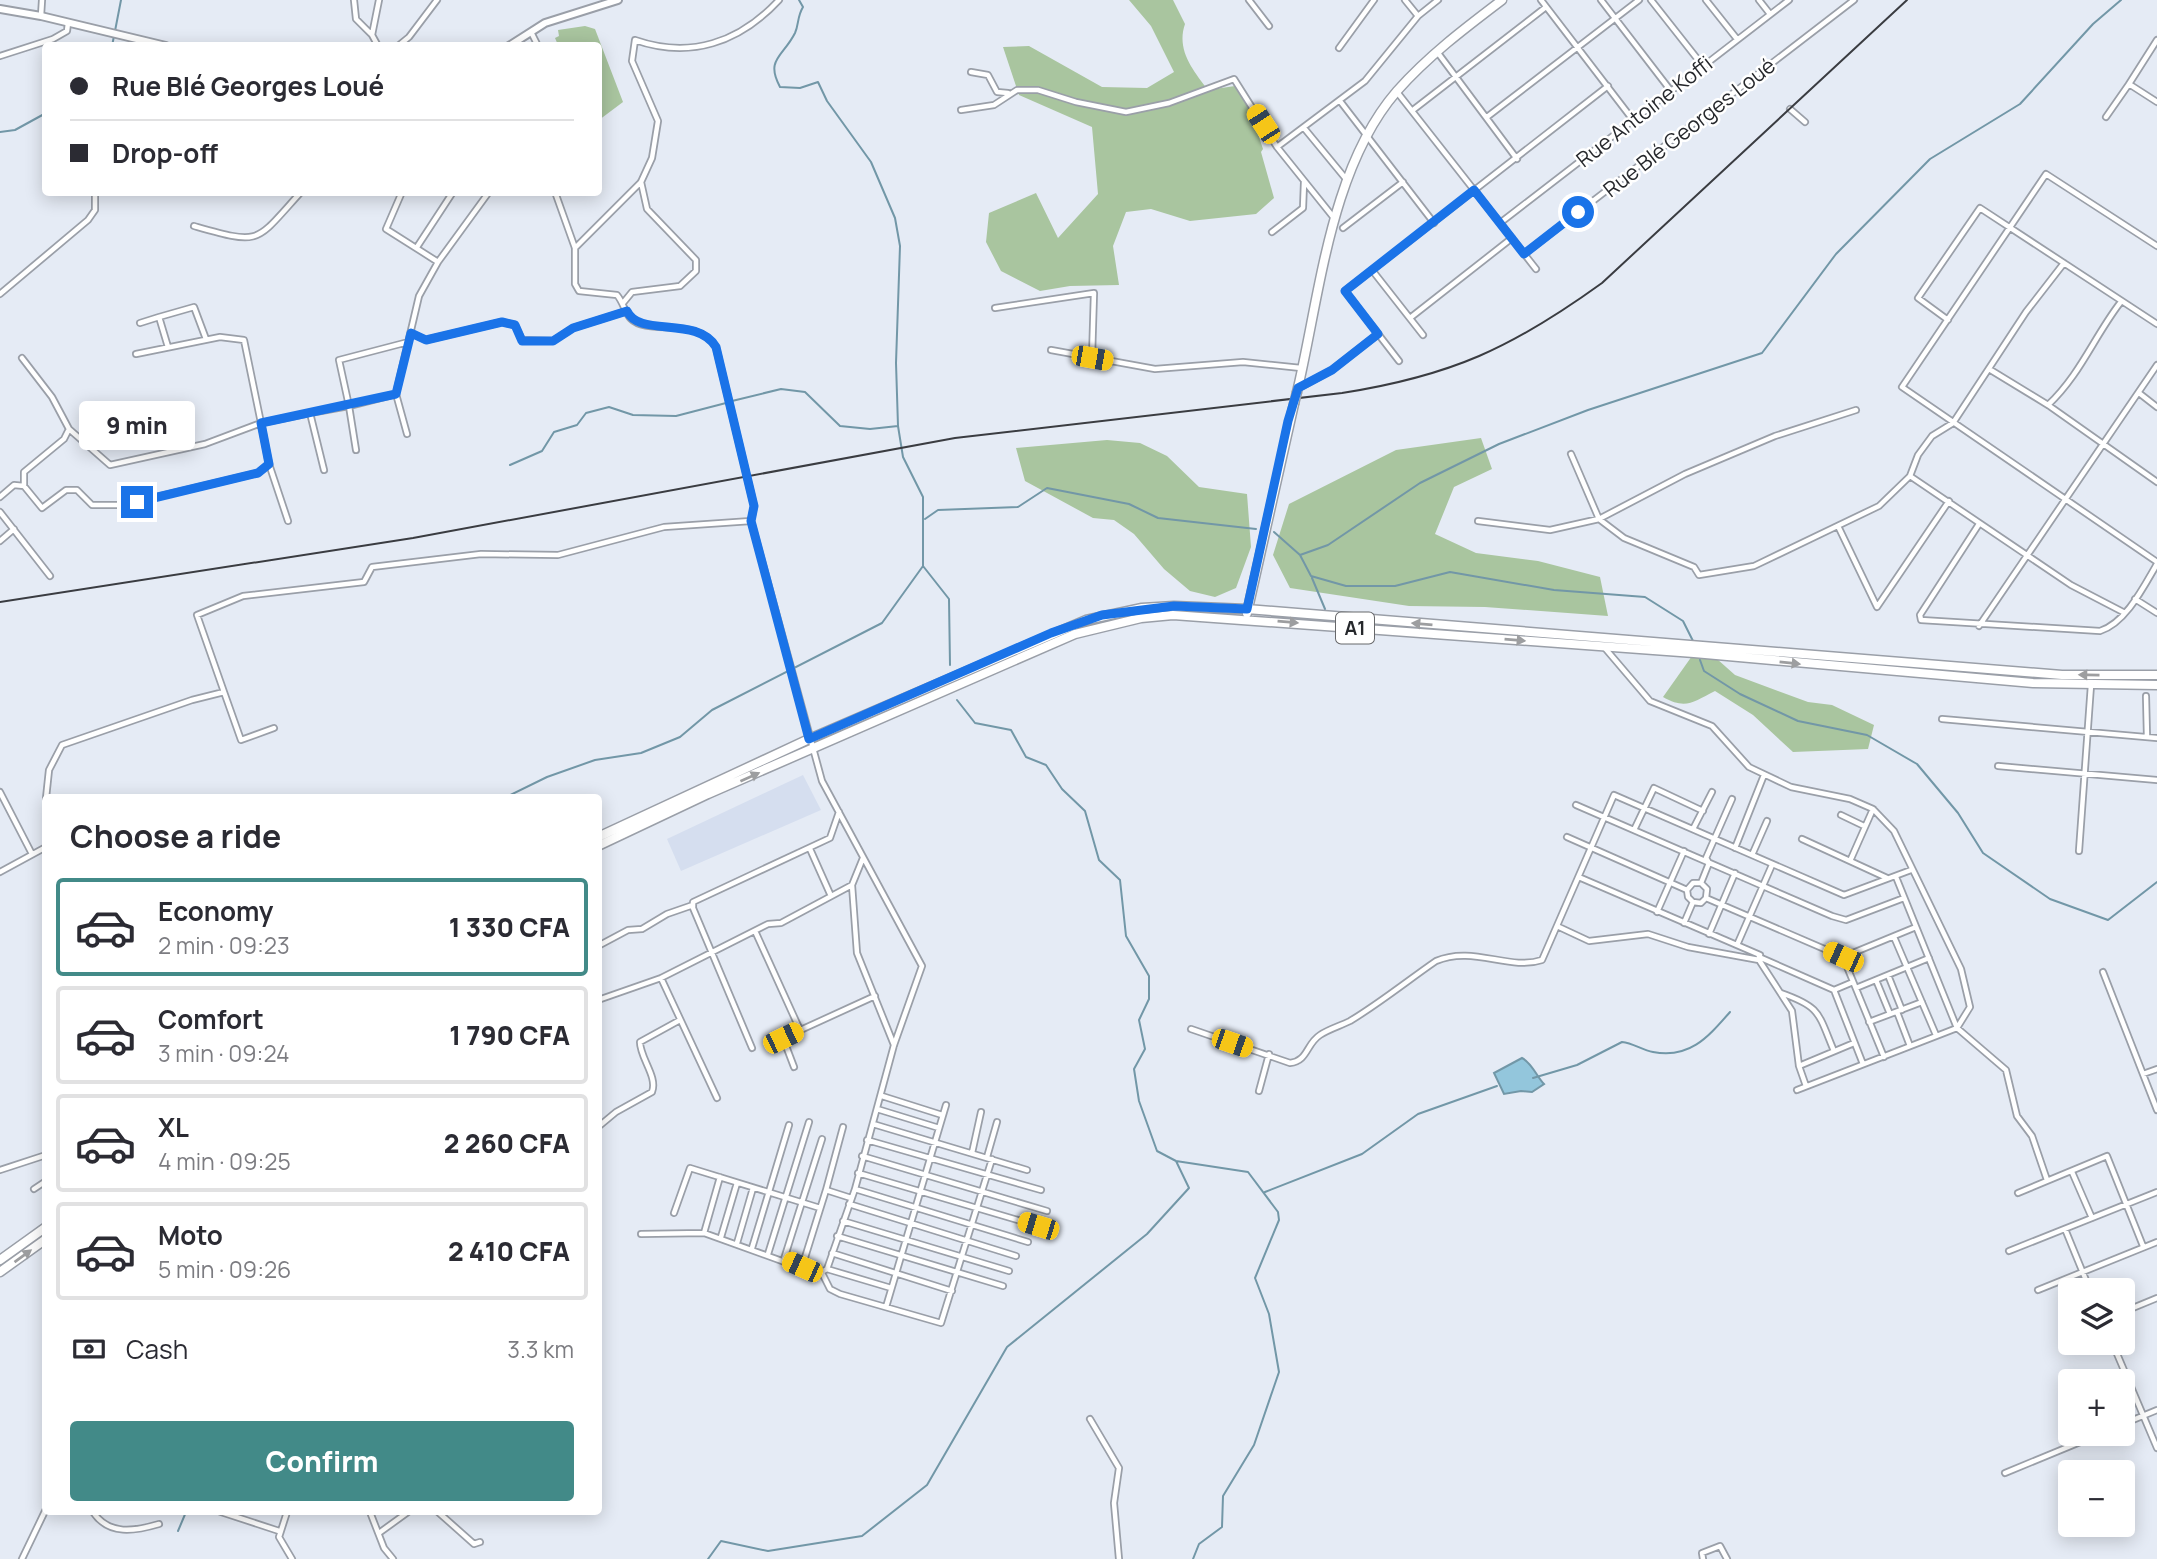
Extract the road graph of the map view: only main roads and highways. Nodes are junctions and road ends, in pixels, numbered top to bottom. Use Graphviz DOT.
graph roads {
  1 [pos="1502,0"];
  2 [pos="1247,609"];
  3 [pos="1246,618"];
  4 [pos="2157,675"];
  5 [pos="2157,685"];
  6 [pos="602,835"];
  7 [pos="602,844"];
  8 [pos="42,1230"];
  9 [pos="42,1242"];
  10 [pos="0,1260"];
  11 [pos="0,1272"];
  1 -- 2 [label="main road, bridge"];
  2 -- 3 [label="main road"];
  4 -- 2 [label="main road, A1, one-way"];
  2 -- 6 [label="main road, A1"];
  3 -- 5 [label="main road, A1, one-way"];
  7 -- 3 [label="main road, A1, one-way"];
  8 -- 10 [label="main road"];
  11 -- 9 [label="main road, one-way"];
}
